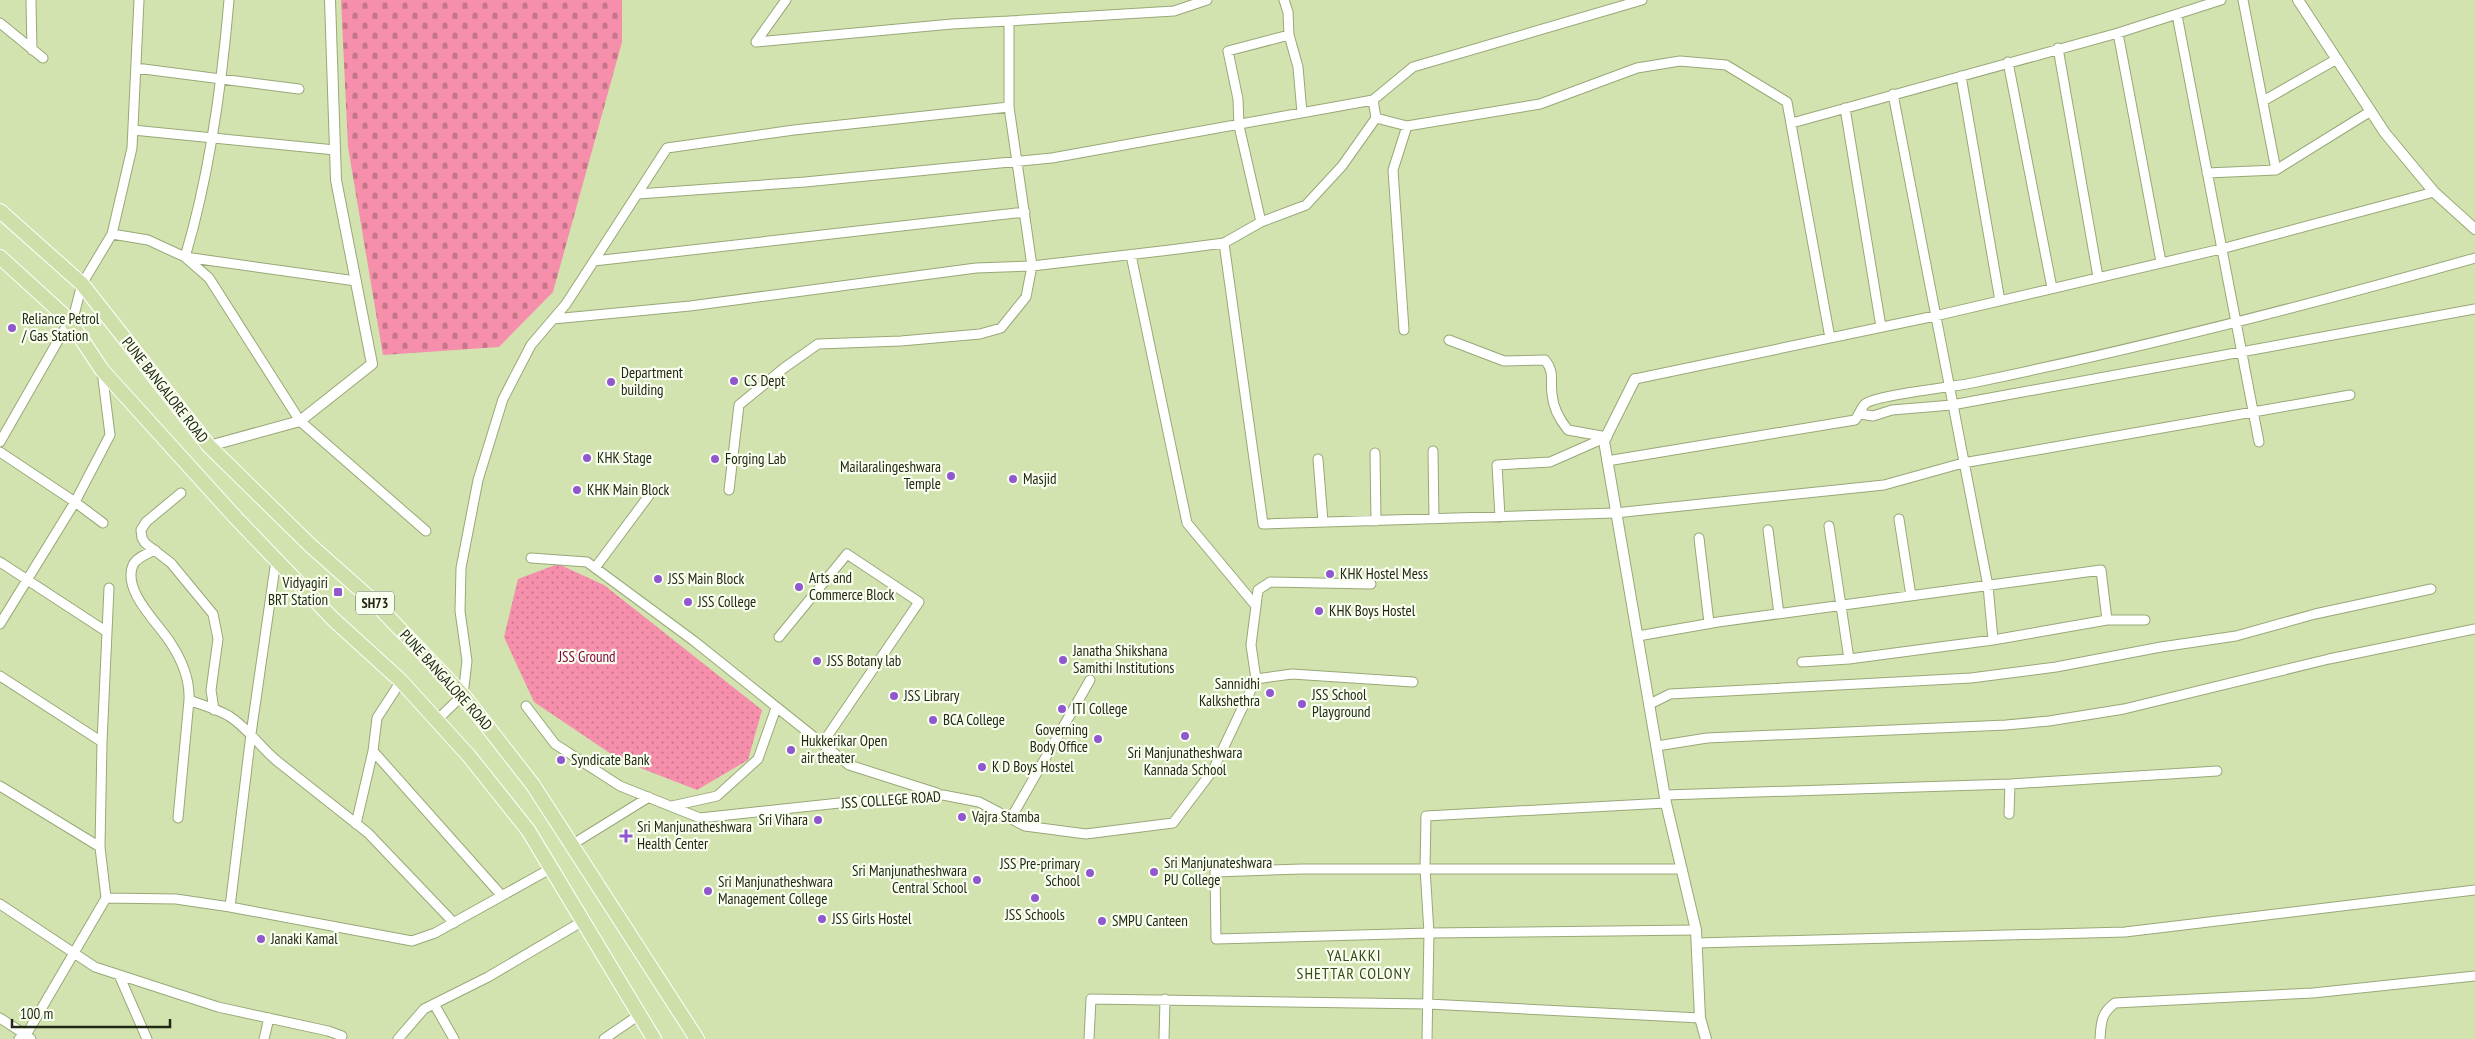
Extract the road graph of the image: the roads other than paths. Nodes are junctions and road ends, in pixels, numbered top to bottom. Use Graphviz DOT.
graph roads {
  1 [pos="31,0"];
  2 [pos="139,0"];
  3 [pos="229,0"];
  4 [pos="330,0"];
  5 [pos="786,0"];
  6 [pos="1207,0"];
  7 [pos="1284,0"];
  8 [pos="1642,0"];
  9 [pos="2221,0"];
  10 [pos="2243,0"];
  11 [pos="2298,0"];
  12 [pos="2177,15"];
  13 [pos="1009,22"];
  14 [pos="0,23"];
  15 [pos="2118,33"];
  16 [pos="1289,36"];
  17 [pos="2058,48"];
  18 [pos="32,50"];
  19 [pos="43,58"];
  20 [pos="2337,60"];
  21 [pos="2008,62"];
  22 [pos="136,68"];
  23 [pos="1961,76"];
  24 [pos="220,79"];
  25 [pos="299,89"];
  26 [pos="1893,94"];
  27 [pos="1373,100"];
  28 [pos="2262,101"];
  29 [pos="1009,107"];
  30 [pos="1845,108"];
  31 [pos="2371,111"];
  32 [pos="1302,114"];
  33 [pos="1376,118"];
  34 [pos="1792,123"];
  35 [pos="1239,126"];
  36 [pos="1407,126"];
  37 [pos="133,130"];
  38 [pos="210,138"];
  39 [pos="335,150"];
  40 [pos="1018,161"];
  41 [pos="2276,170"];
  42 [pos="2207,173"];
  43 [pos="2434,192"];
  44 [pos="638,194"];
  45 [pos="0,211"];
  46 [pos="1025,212"];
  47 [pos="1261,222"];
  48 [pos="2475,229"];
  49 [pos="112,234"];
  50 [pos="1224,243"];
  51 [pos="2221,248"];
  52 [pos="1131,255"];
  53 [pos="0,257"];
  54 [pos="185,257"];
  55 [pos="2475,258"];
  56 [pos="594,261"];
  57 [pos="2161,262"];
  58 [pos="1032,266"];
  59 [pos="2098,278"];
  60 [pos="356,281"];
  61 [pos="82,284"];
  62 [pos="2052,288"];
  63 [pos="2000,301"];
  64 [pos="2475,309"];
  65 [pos="1936,316"];
  66 [pos="553,319"];
  67 [pos="69,320"];
  68 [pos="2235,321"];
  69 [pos="1881,327"];
  70 [pos="1404,330"];
  71 [pos="1830,338"];
  72 [pos="1449,340"];
  73 [pos="2241,352"];
  74 [pos="102,370"];
  75 [pos="1635,378"];
  76 [pos="1949,388"];
  77 [pos="2350,394"];
  78 [pos="1952,405"];
  79 [pos="2254,412"];
  80 [pos="1860,414"];
  81 [pos="300,420"];
  82 [pos="1607,437"];
  83 [pos="0,442"];
  84 [pos="2260,442"];
  85 [pos="209,446"];
  86 [pos="1433,451"];
  87 [pos="0,452"];
  88 [pos="1375,453"];
  89 [pos="1318,459"];
  90 [pos="1607,461"];
  91 [pos="1963,463"];
  92 [pos="654,490"];
  93 [pos="729,490"];
  94 [pos="181,493"];
  95 [pos="76,502"];
  96 [pos="1615,513"];
  97 [pos="1500,517"];
  98 [pos="1434,519"];
  99 [pos="1899,520"];
  100 [pos="1376,521"];
  101 [pos="1323,522"];
  102 [pos="103,523"];
  103 [pos="1829,526"];
  104 [pos="1768,530"];
  105 [pos="426,531"];
  106 [pos="1699,538"];
  107 [pos="155,550"];
  108 [pos="531,558"];
  109 [pos="276,560"];
  110 [pos="0,562"];
  111 [pos="595,568"];
  112 [pos="28,579"];
  113 [pos="1371,584"];
  114 [pos="1988,586"];
  115 [pos="109,588"];
  116 [pos="2431,589"];
  117 [pos="1911,596"];
  118 [pos="1842,605"];
  119 [pos="1256,606"];
  120 [pos="1779,614"];
  121 [pos="2107,620"];
  122 [pos="2144,620"];
  123 [pos="0,624"];
  124 [pos="1709,624"];
  125 [pos="2475,628"];
  126 [pos="107,632"];
  127 [pos="779,636"];
  128 [pos="1638,636"];
  129 [pos="1994,640"];
  130 [pos="1849,659"];
  131 [pos="1802,662"];
  132 [pos="0,676"];
  133 [pos="1256,679"];
  134 [pos="1090,680"];
  135 [pos="401,681"];
  136 [pos="1413,682"];
  137 [pos="463,696"];
  138 [pos="189,700"];
  139 [pos="1650,704"];
  140 [pos="526,706"];
  141 [pos="776,708"];
  142 [pos="214,710"];
  143 [pos="438,720"];
  144 [pos="251,734"];
  145 [pos="102,742"];
  146 [pos="822,744"];
  147 [pos="1657,746"];
  148 [pos="373,750"];
  149 [pos="2217,771"];
  150 [pos="2010,784"];
  151 [pos="0,786"];
  152 [pos="943,795"];
  153 [pos="649,797"];
  154 [pos="1666,799"];
  155 [pos="672,806"];
  156 [pos="2009,814"];
  157 [pos="178,818"];
  158 [pos="1011,818"];
  159 [pos="356,824"];
  160 [pos="573,844"];
  161 [pos="100,847"];
  162 [pos="1425,868"];
  163 [pos="550,869"];
  164 [pos="1682,869"];
  165 [pos="2475,890"];
  166 [pos="502,896"];
  167 [pos="106,898"];
  168 [pos="0,904"];
  169 [pos="230,907"];
  170 [pos="583,921"];
  171 [pos="454,923"];
  172 [pos="1696,930"];
  173 [pos="1429,933"];
  174 [pos="1696,943"];
  175 [pos="74,953"];
  176 [pos="119,975"];
  177 [pos="2475,976"];
  178 [pos="1165,999"];
  179 [pos="434,1004"];
  180 [pos="1428,1004"];
  181 [pos="639,1015"];
  182 [pos="0,1018"];
  183 [pos="269,1018"];
  184 [pos="1700,1018"];
  185 [pos="327,1035"];
  186 [pos="342,1036"];
  187 [pos="25,1038"];
  188 [pos="147,1039"];
  189 [pos="264,1039"];
  190 [pos="398,1039"];
  191 [pos="454,1039"];
  192 [pos="604,1039"];
  193 [pos="654,1039"];
  194 [pos="697,1039"];
  195 [pos="1089,1039"];
  196 [pos="1164,1039"];
  197 [pos="1427,1039"];
  198 [pos="1706,1039"];
  199 [pos="2100,1039"];
  1 -- 18 [label="street"];
  2 -- 22 [label="street"];
  3 -- 24 [label="street"];
  4 -- 39 [label="street"];
  5 -- 13 [label="street"];
  6 -- 13 [label="street"];
  7 -- 16 [label="street"];
  8 -- 27 [label="street"];
  9 -- 12 [label="street"];
  10 -- 28 [label="street"];
  11 -- 20 [label="street"];
  12 -- 15 [label="street"];
  12 -- 42 [label="street"];
  13 -- 29 [label="street"];
  14 -- 18 [label="street"];
  15 -- 17 [label="street"];
  15 -- 57 [label="street"];
  16 -- 32 [label="street"];
  16 -- 35 [label="street"];
  17 -- 21 [label="street"];
  17 -- 59 [label="street"];
  18 -- 19 [label="street"];
  20 -- 28 [label="street"];
  20 -- 31 [label="street"];
  21 -- 23 [label="street"];
  21 -- 62 [label="street"];
  22 -- 24 [label="street"];
  22 -- 37 [label="street"];
  23 -- 26 [label="street"];
  23 -- 63 [label="street"];
  24 -- 25 [label="street"];
  24 -- 38 [label="street"];
  26 -- 30 [label="street"];
  26 -- 65 [label="street"];
  27 -- 32 [label="street"];
  27 -- 33 [label="street"];
  28 -- 41 [label="street"];
  29 -- 40 [label="street"];
  29 -- 44 [label="street"];
  30 -- 34 [label="street"];
  30 -- 69 [label="street"];
  31 -- 41 [label="street"];
  31 -- 43 [label="street"];
  32 -- 35 [label="street"];
  33 -- 36 [label="street"];
  33 -- 47 [label="street"];
  34 -- 36 [label="street"];
  34 -- 71 [label="street"];
  35 -- 40 [label="street"];
  35 -- 47 [label="street"];
  36 -- 70 [label="street"];
  37 -- 38 [label="street"];
  37 -- 49 [label="street"];
  38 -- 39 [label="street"];
  38 -- 54 [label="street"];
  39 -- 60 [label="street"];
  40 -- 44 [label="street"];
  40 -- 46 [label="street"];
  41 -- 42 [label="street"];
  42 -- 51 [label="street"];
  43 -- 48 [label="street"];
  43 -- 51 [label="street"];
  44 -- 56 [label="street"];
  45 -- 61 [label="main road, PUNE BANGALORE ROAD / SH73"];
  46 -- 56 [label="street"];
  46 -- 58 [label="street"];
  47 -- 50 [label="street"];
  49 -- 54 [label="street"];
  49 -- 61 [label="street"];
  50 -- 52 [label="street"];
  50 -- 101 [label="street"];
  51 -- 57 [label="street"];
  51 -- 68 [label="street"];
  52 -- 58 [label="street"];
  52 -- 119 [label="street"];
  53 -- 67 [label="main road, PUNE BANGALORE ROAD / SH73"];
  54 -- 60 [label="street"];
  54 -- 81 [label="street"];
  55 -- 68 [label="street"];
  56 -- 66 [label="street"];
  57 -- 59 [label="street"];
  58 -- 66 [label="street"];
  58 -- 93 [label="street"];
  59 -- 62 [label="street"];
  60 -- 81 [label="street"];
  61 -- 67 [label="street"];
  61 -- 85 [label="main road, PUNE BANGALORE ROAD / SH73"];
  62 -- 63 [label="street"];
  63 -- 65 [label="street"];
  64 -- 73 [label="street"];
  65 -- 69 [label="street"];
  65 -- 76 [label="street"];
  66 -- 137 [label="street"];
  67 -- 74 [label="main road, PUNE BANGALORE ROAD / SH73"];
  67 -- 83 [label="street"];
  68 -- 73 [label="street"];
  68 -- 76 [label="street"];
  69 -- 71 [label="street"];
  71 -- 75 [label="street"];
  72 -- 82 [label="street"];
  73 -- 78 [label="street"];
  73 -- 79 [label="street"];
  74 -- 95 [label="street"];
  74 -- 109 [label="main road, PUNE BANGALORE ROAD / SH73"];
  75 -- 82 [label="street"];
  76 -- 78 [label="street"];
  76 -- 80 [label="street"];
  77 -- 79 [label="street"];
  78 -- 80 [label="street"];
  78 -- 91 [label="street"];
  79 -- 84 [label="street"];
  79 -- 91 [label="street"];
  80 -- 90 [label="street"];
  81 -- 85 [label="street"];
  81 -- 105 [label="street"];
  82 -- 90 [label="street"];
  82 -- 97 [label="street"];
  85 -- 137 [label="main road, PUNE BANGALORE ROAD / SH73"];
  86 -- 98 [label="street"];
  87 -- 95 [label="street"];
  88 -- 100 [label="street"];
  89 -- 101 [label="street"];
  90 -- 96 [label="street"];
  91 -- 96 [label="street"];
  91 -- 114 [label="street"];
  92 -- 111 [label="street"];
  94 -- 107 [label="street"];
  95 -- 102 [label="street"];
  95 -- 112 [label="street"];
  96 -- 97 [label="street"];
  96 -- 128 [label="street"];
  97 -- 98 [label="street"];
  98 -- 100 [label="street"];
  99 -- 117 [label="street"];
  100 -- 101 [label="street"];
  103 -- 118 [label="street"];
  104 -- 120 [label="street"];
  106 -- 124 [label="street"];
  107 -- 138 [label="street"];
  107 -- 142 [label="street"];
  108 -- 111 [label="street"];
  109 -- 135 [label="main road, PUNE BANGALORE ROAD / SH73"];
  109 -- 144 [label="street"];
  110 -- 112 [label="street"];
  111 -- 141 [label="street"];
  112 -- 123 [label="street"];
  112 -- 126 [label="street"];
  113 -- 119 [label="street"];
  114 -- 117 [label="street"];
  114 -- 121 [label="street"];
  114 -- 129 [label="street"];
  115 -- 126 [label="street"];
  116 -- 139 [label="street"];
  117 -- 118 [label="street"];
  118 -- 120 [label="street"];
  118 -- 130 [label="street"];
  119 -- 133 [label="street"];
  120 -- 124 [label="street"];
  121 -- 122 [label="street"];
  121 -- 129 [label="street"];
  124 -- 128 [label="street"];
  125 -- 147 [label="street"];
  126 -- 145 [label="street"];
  127 -- 146 [label="street"];
  128 -- 139 [label="street"];
  129 -- 130 [label="street"];
  130 -- 131 [label="street"];
  132 -- 145 [label="street"];
  133 -- 136 [label="street"];
  133 -- 158 [label="street, JSS COLLEGE ROAD"];
  134 -- 158 [label="street"];
  135 -- 143 [label="main road, PUNE BANGALORE ROAD / SH73"];
  135 -- 148 [label="street"];
  137 -- 143 [label="street"];
  137 -- 160 [label="main road, PUNE BANGALORE ROAD / SH73"];
  138 -- 142 [label="street"];
  138 -- 157 [label="street"];
  139 -- 147 [label="street"];
  140 -- 153 [label="street, JSS COLLEGE ROAD"];
  141 -- 146 [label="street"];
  141 -- 155 [label="street"];
  142 -- 144 [label="street"];
  143 -- 163 [label="main road, PUNE BANGALORE ROAD / SH73"];
  144 -- 159 [label="street"];
  144 -- 169 [label="street"];
  145 -- 161 [label="street"];
  146 -- 152 [label="street"];
  147 -- 154 [label="street"];
  148 -- 159 [label="street"];
  148 -- 166 [label="street"];
  149 -- 150 [label="street"];
  150 -- 154 [label="street"];
  150 -- 156 [label="street"];
  151 -- 161 [label="street"];
  152 -- 155 [label="street, JSS COLLEGE ROAD"];
  152 -- 158 [label="street, JSS COLLEGE ROAD"];
  153 -- 155 [label="street, JSS COLLEGE ROAD"];
  153 -- 160 [label="street"];
  154 -- 162 [label="street"];
  154 -- 164 [label="street"];
  159 -- 171 [label="street"];
  160 -- 194 [label="main road, PUNE BANGALORE ROAD / SH73"];
  161 -- 167 [label="street"];
  162 -- 164 [label="street"];
  162 -- 173 [label="street"];
  162 -- 173 [label="street"];
  163 -- 166 [label="street"];
  163 -- 170 [label="main road, PUNE BANGALORE ROAD / SH73"];
  164 -- 172 [label="street"];
  165 -- 174 [label="street"];
  166 -- 171 [label="street"];
  167 -- 169 [label="street"];
  167 -- 175 [label="street"];
  168 -- 175 [label="street"];
  169 -- 171 [label="street"];
  170 -- 179 [label="street"];
  170 -- 181 [label="main road, PUNE BANGALORE ROAD / SH73"];
  172 -- 173 [label="street"];
  172 -- 174 [label="street"];
  173 -- 180 [label="street"];
  174 -- 184 [label="street"];
  175 -- 176 [label="street"];
  175 -- 187 [label="street"];
  176 -- 183 [label="street"];
  176 -- 188 [label="street"];
  177 -- 199 [label="street"];
  178 -- 180 [label="street"];
  178 -- 195 [label="street"];
  178 -- 196 [label="street"];
  179 -- 190 [label="street"];
  179 -- 191 [label="street"];
  180 -- 184 [label="street"];
  180 -- 197 [label="street"];
  181 -- 192 [label="street"];
  181 -- 193 [label="main road, PUNE BANGALORE ROAD / SH73"];
  182 -- 187 [label="street"];
  183 -- 185 [label="street"];
  183 -- 189 [label="street"];
  184 -- 198 [label="street"];
  185 -- 186 [label="street"];
}
